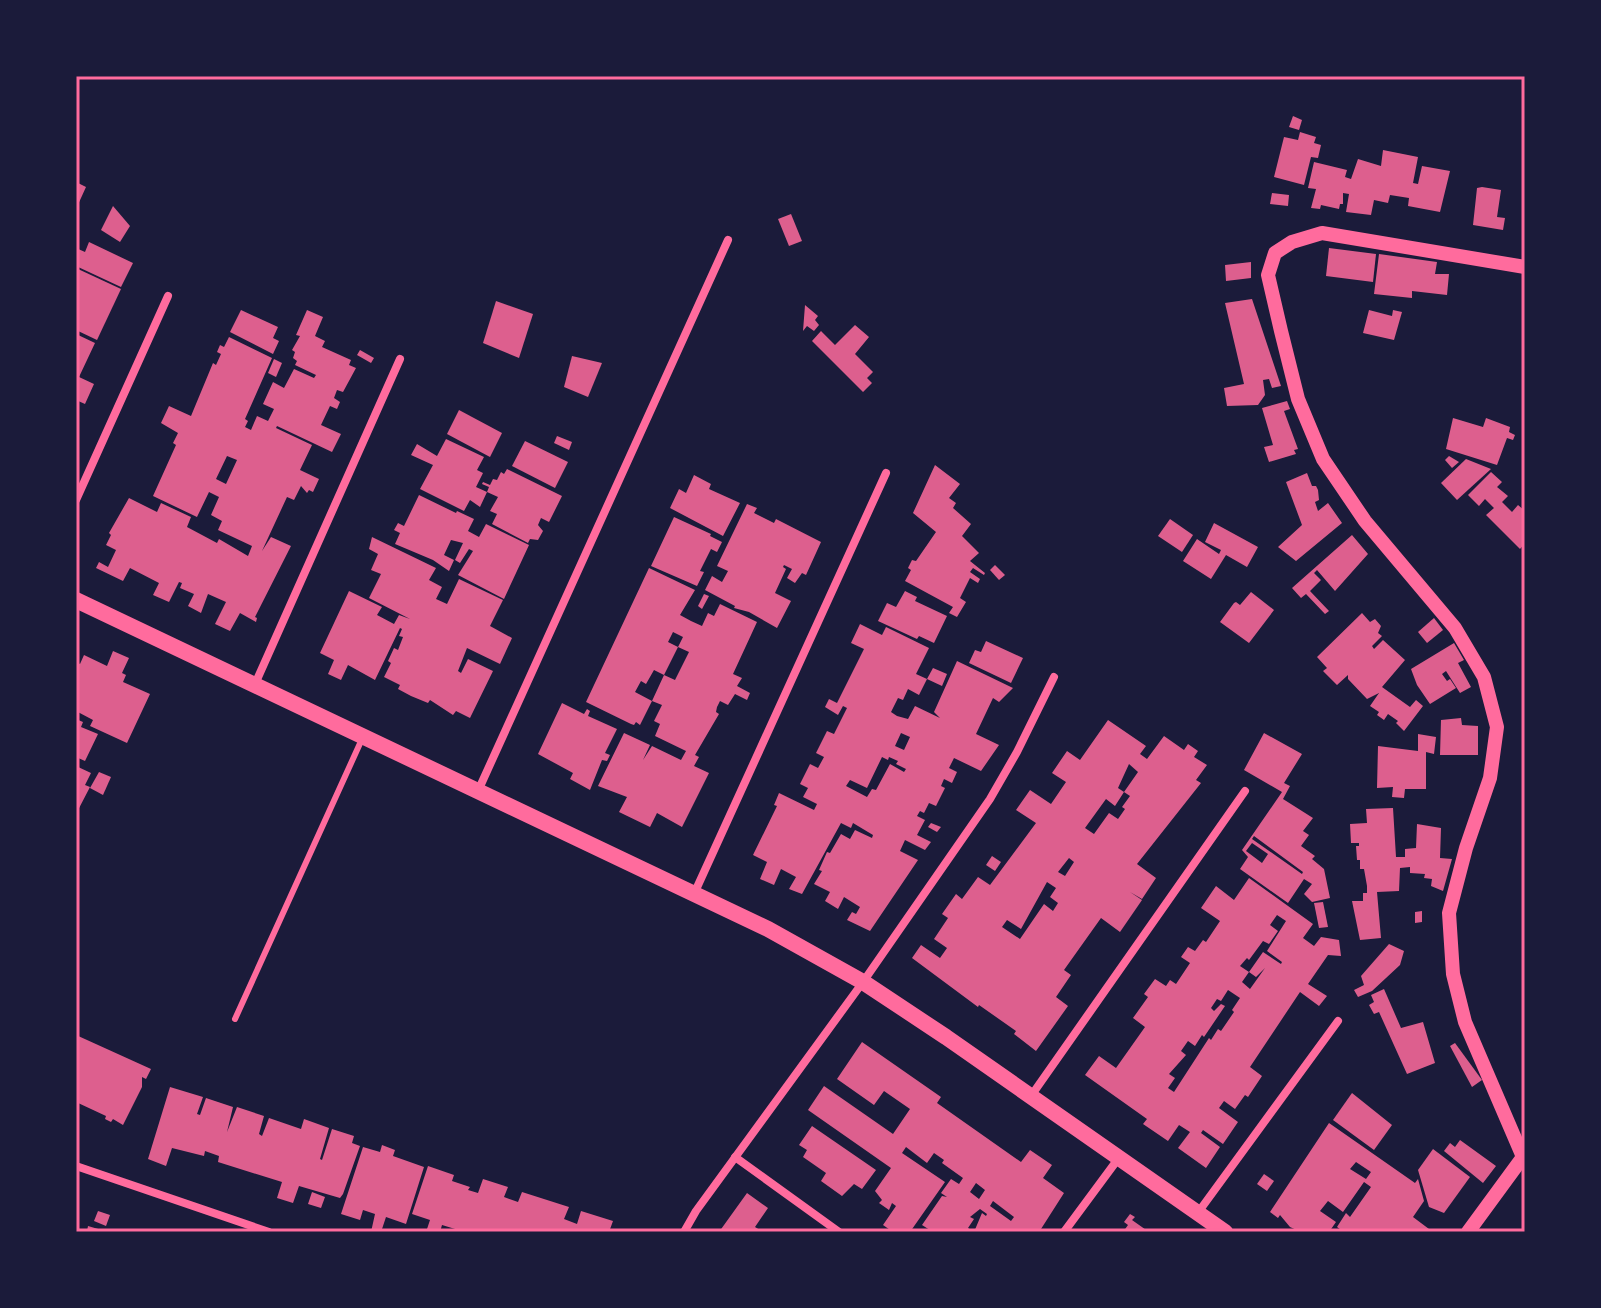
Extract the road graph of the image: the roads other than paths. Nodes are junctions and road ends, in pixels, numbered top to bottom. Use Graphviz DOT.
graph roads {
  1 [pos="728,240"];
  2 [pos="1525,267"];
  3 [pos="168,296"];
  4 [pos="400,359"];
  5 [pos="886,473"];
  6 [pos="76,500"];
  7 [pos="76,600"];
  8 [pos="1054,677"];
  9 [pos="255,684"];
  10 [pos="363,736"];
  11 [pos="1245,791"];
  12 [pos="478,792"];
  13 [pos="694,894"];
  14 [pos="863,982"];
  15 [pos="235,1019"];
  16 [pos="1338,1021"];
  17 [pos="1031,1096"];
  18 [pos="1524,1156"];
  19 [pos="735,1157"];
  20 [pos="1118,1159"];
  21 [pos="76,1166"];
  22 [pos="1197,1214"];
  23 [pos="246,1228"];
  24 [pos="269,1232"];
  25 [pos="684,1232"];
  26 [pos="839,1232"];
  27 [pos="1064,1232"];
  28 [pos="1225,1232"];
  29 [pos="1468,1232"];
  1 -- 12 [label="street"];
  2 -- 18 [label="street"];
  3 -- 6 [label="street"];
  4 -- 9 [label="street"];
  5 -- 13 [label="street"];
  7 -- 9 [label="main road"];
  8 -- 14 [label="street"];
  9 -- 10 [label="main road"];
  10 -- 12 [label="main road"];
  10 -- 15 [label="lane"];
  11 -- 17 [label="street"];
  12 -- 13 [label="main road"];
  13 -- 14 [label="main road"];
  14 -- 17 [label="main road"];
  14 -- 19 [label="street"];
  16 -- 22 [label="street"];
  17 -- 20 [label="main road"];
  18 -- 29 [label="street"];
  19 -- 25 [label="street"];
  19 -- 26 [label="street"];
  20 -- 22 [label="main road"];
  20 -- 27 [label="street"];
  21 -- 23 [label="street"];
  22 -- 28 [label="main road"];
  23 -- 24 [label="street"];
}
